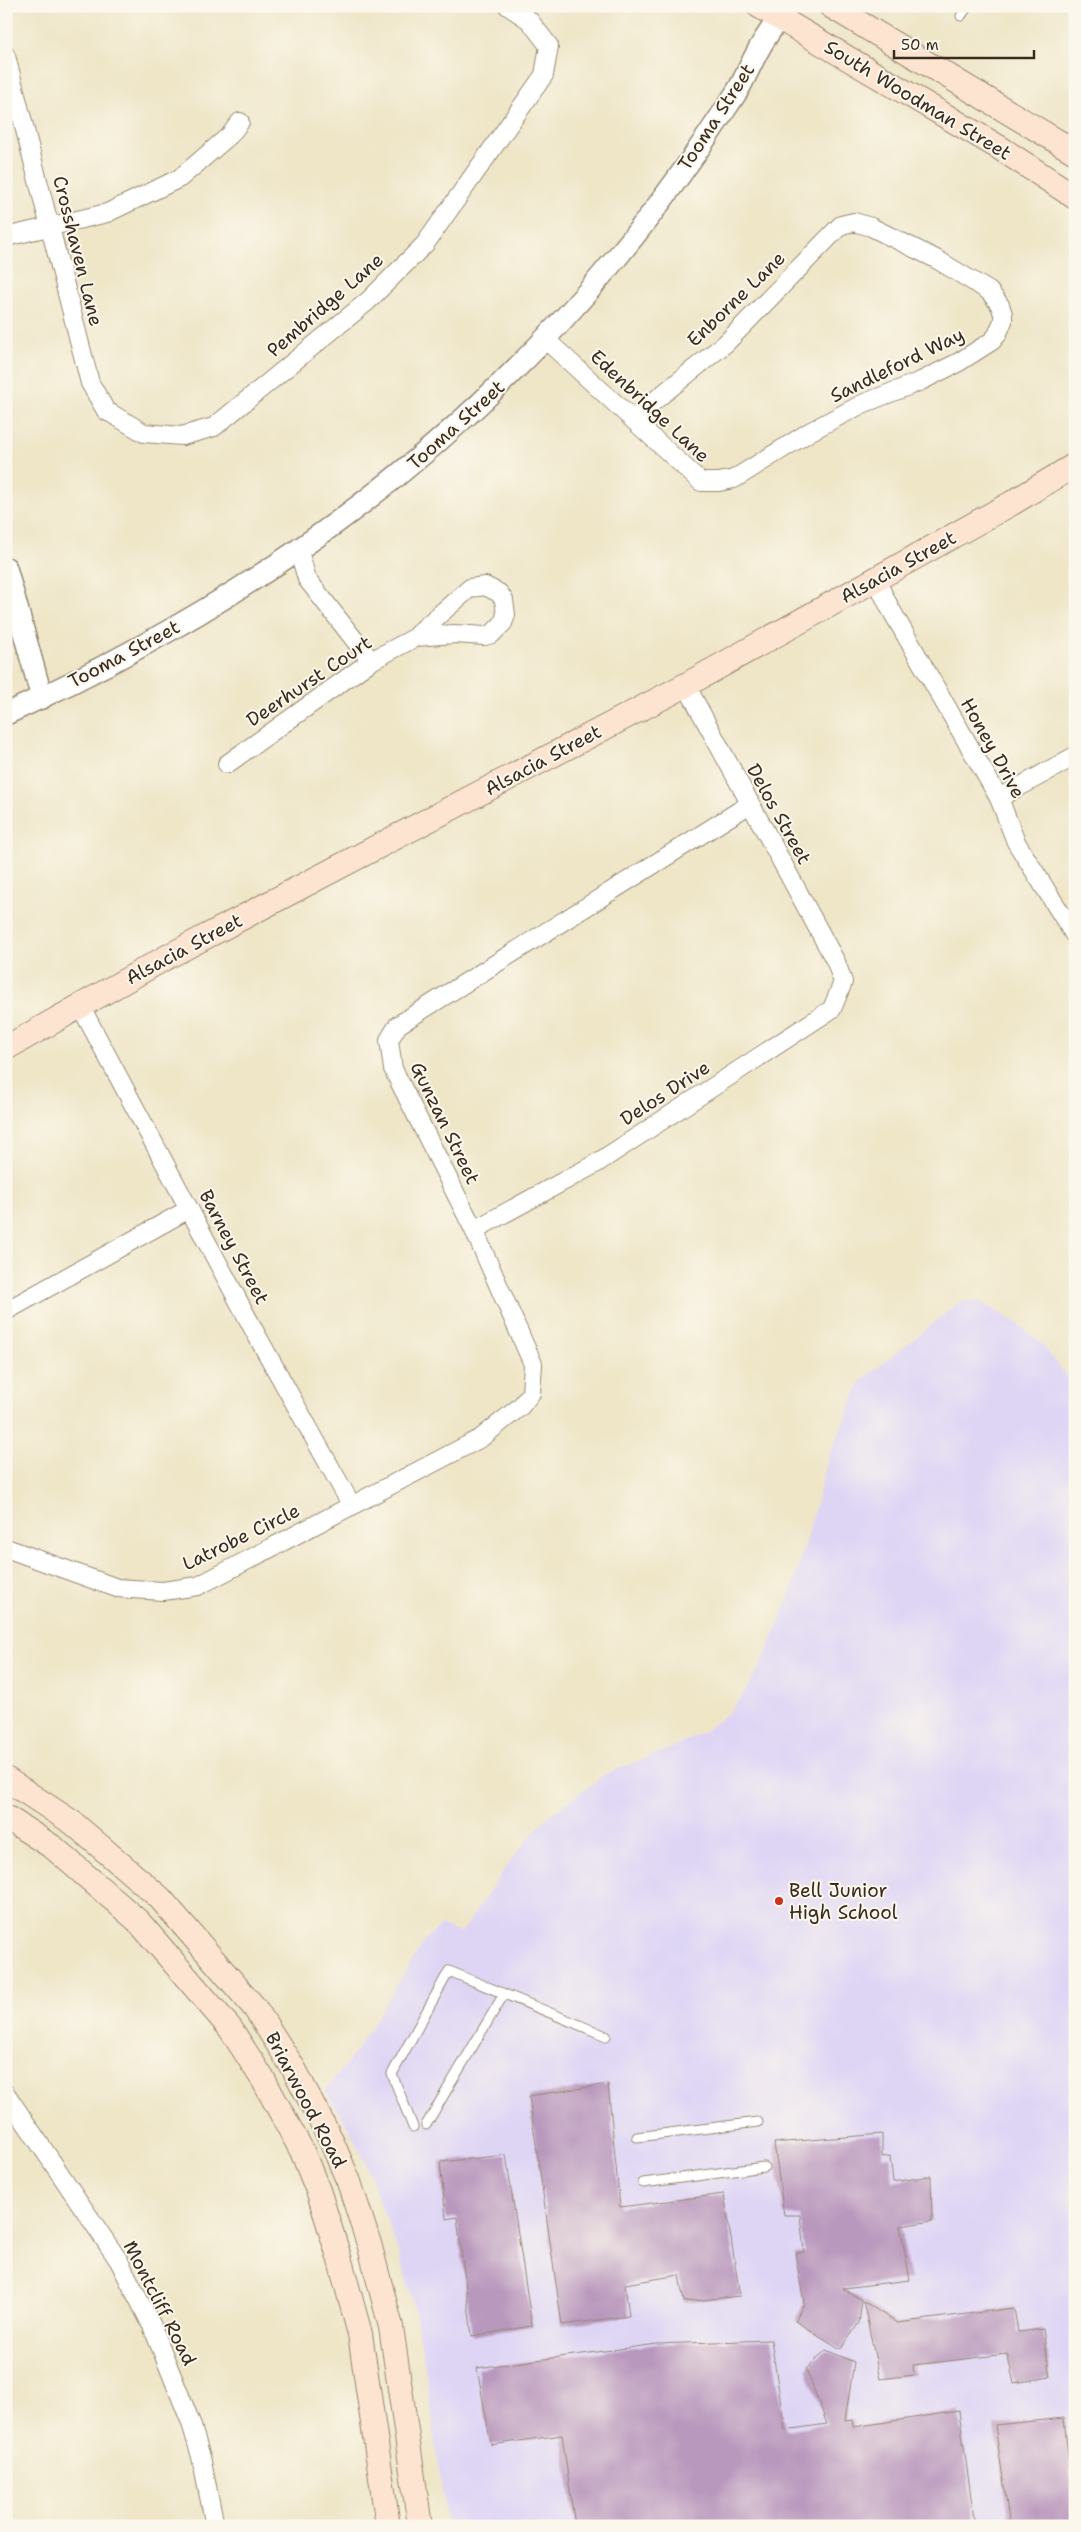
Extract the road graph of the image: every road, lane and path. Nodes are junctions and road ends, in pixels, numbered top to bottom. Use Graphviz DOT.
graph roads {
  1 [pos="508,6"];
  2 [pos="758,6"];
  3 [pos="831,6"];
  4 [pos="968,6"];
  5 [pos="783,12"];
  6 [pos="961,16"];
  7 [pos="6,56"];
  8 [pos="240,122"];
  9 [pos="1075,152"];
  10 [pos="1075,196"];
  11 [pos="50,226"];
  12 [pos="871,227"];
  13 [pos="6,237"];
  14 [pos="546,340"];
  15 [pos="632,419"];
  16 [pos="144,432"];
  17 [pos="1075,465"];
  18 [pos="734,479"];
  19 [pos="299,551"];
  20 [pos="6,568"];
  21 [pos="876,580"];
  22 [pos="416,637"];
  23 [pos="371,661"];
  24 [pos="686,685"];
  25 [pos="42,698"];
  26 [pos="6,714"];
  27 [pos="1075,756"];
  28 [pos="227,764"];
  29 [pos="999,798"];
  30 [pos="750,804"];
  31 [pos="1075,936"];
  32 [pos="836,962"];
  33 [pos="81,1006"];
  34 [pos="6,1048"];
  35 [pos="189,1209"];
  36 [pos="474,1230"];
  37 [pos="6,1311"];
  38 [pos="481,1438"];
  39 [pos="352,1506"];
  40 [pos="6,1548"];
  41 [pos="6,1779"];
  42 [pos="6,1817"];
  43 [pos="504,1994"];
  44 [pos="606,2036"];
  45 [pos="262,2078"];
  46 [pos="6,2094"];
  47 [pos="758,2122"];
  48 [pos="426,2125"];
  49 [pos="413,2127"];
  50 [pos="637,2137"];
  51 [pos="330,2138"];
  52 [pos="764,2167"];
  53 [pos="643,2183"];
  54 [pos="215,2526"];
  55 [pos="388,2526"];
  56 [pos="420,2526"];
  1 -- 16 [label="street, Pembridge Lane"];
  2 -- 5 [label="main road, South Woodman Street"];
  3 -- 9 [label="main road, South Woodman Street"];
  4 -- 6 [label="lane"];
  5 -- 10 [label="main road, South Woodman Street"];
  5 -- 14 [label="street, Tooma Street"];
  7 -- 11 [label="street, Crosshaven Lane"];
  8 -- 11 [label="street"];
  11 -- 13 [label="street"];
  11 -- 16 [label="street, Crosshaven Lane"];
  12 -- 15 [label="street, Enborne Lane"];
  12 -- 18 [label="street, Sandleford Way"];
  14 -- 15 [label="street, Edenbridge Lane"];
  14 -- 19 [label="street, Tooma Street"];
  15 -- 18 [label="street, Edenbridge Lane"];
  17 -- 21 [label="main road, Alsacia Street"];
  19 -- 23 [label="street"];
  19 -- 25 [label="street, Tooma Street"];
  20 -- 25 [label="street"];
  21 -- 24 [label="main road, Alsacia Street"];
  21 -- 29 [label="street, Honey Drive"];
  22 -- 22 [label="street"];
  22 -- 23 [label="street, Deerhurst Court"];
  23 -- 28 [label="street, Deerhurst Court"];
  24 -- 30 [label="street, Delos Street"];
  24 -- 33 [label="main road, Alsacia Street"];
  25 -- 26 [label="street, Tooma Street"];
  27 -- 29 [label="street"];
  29 -- 31 [label="street, Honey Drive"];
  30 -- 32 [label="street, Delos Street"];
  30 -- 36 [label="street, Gunzan Street"];
  32 -- 36 [label="street, Delos Drive"];
  33 -- 34 [label="main road, Alsacia Street"];
  33 -- 35 [label="street, Barney Street"];
  35 -- 37 [label="street"];
  35 -- 39 [label="street, Barney Street"];
  36 -- 38 [label="street, Gunzan Street"];
  38 -- 39 [label="street, Latrobe Circle"];
  39 -- 40 [label="street, Latrobe Circle"];
  41 -- 51 [label="main road, Briarwood Road"];
  42 -- 45 [label="main road, Briarwood Road"];
  43 -- 44 [label="lane"];
  43 -- 48 [label="lane"];
  43 -- 49 [label="lane"];
  45 -- 51 [label="main road"];
  45 -- 55 [label="main road, Briarwood Road"];
  46 -- 54 [label="street, Montcliff Road"];
  47 -- 50 [label="lane"];
  51 -- 56 [label="main road, Briarwood Road"];
  52 -- 53 [label="lane"];
}
